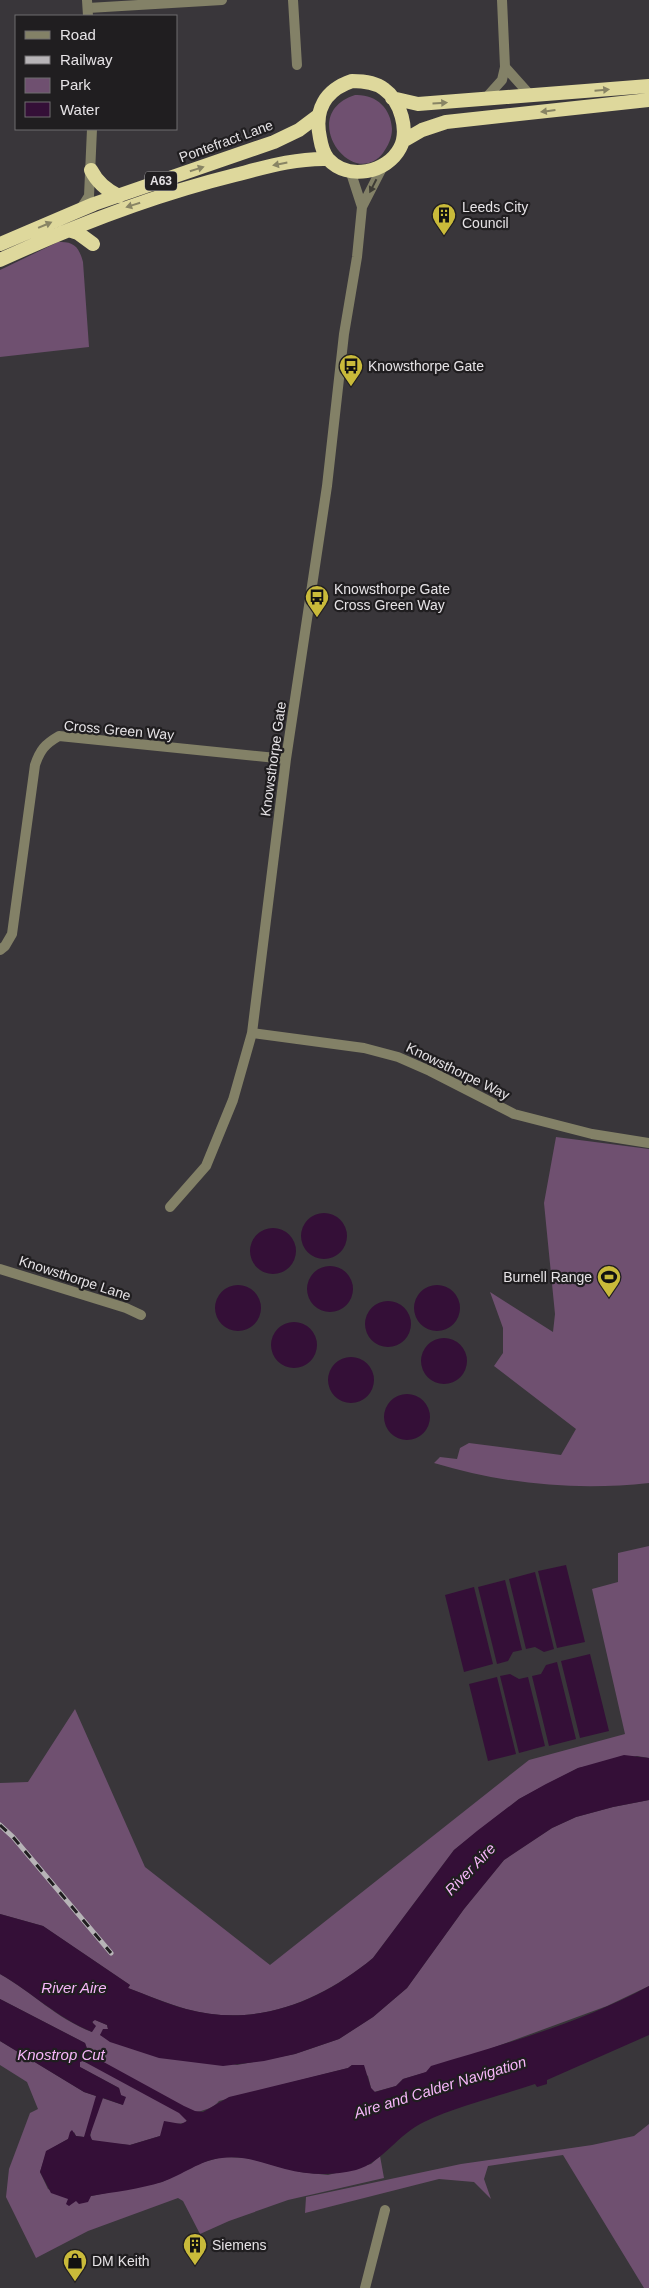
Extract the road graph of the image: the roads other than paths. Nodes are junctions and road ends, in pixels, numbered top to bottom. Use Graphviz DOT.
graph roads {
  1 [pos="222,0"];
  2 [pos="293,0"];
  3 [pos="502,0"];
  4 [pos="88,8"];
  5 [pos="297,65"];
  6 [pos="505,67"];
  7 [pos="649,86"];
  8 [pos="531,96"];
  9 [pos="392,98"];
  10 [pos="486,100"];
  11 [pos="649,100"];
  12 [pos="319,115"];
  13 [pos="92,130"];
  14 [pos="403,141"];
  15 [pos="328,159"];
  16 [pos="383,166"];
  17 [pos="91,170"];
  18 [pos="350,170"];
  19 [pos="119,196"];
  20 [pos="362,207"];
  21 [pos="80,210"];
  22 [pos="69,230"];
  23 [pos="0,244"];
  24 [pos="93,244"];
  25 [pos="0,260"];
  26 [pos="286,759"];
  27 [pos="0,950"];
  28 [pos="252,1033"];
  29 [pos="649,1143"];
  30 [pos="170,1207"];
  31 [pos="0,1269"];
  32 [pos="141,1315"];
  33 [pos="385,2210"];
  34 [pos="365,2288"];
  1 -- 4 [label="street"];
  2 -- 5 [label="street"];
  3 -- 6 [label="street"];
  6 -- 8 [label="street"];
  6 -- 10 [label="street"];
  8 -- 7 [label="highway, A63, one-way"];
  8 -- 10 [label="highway, A63"];
  9 -- 10 [label="highway, A63, one-way"];
  9 -- 12 [label="highway, A63"];
  9 -- 14 [label="highway"];
  11 -- 14 [label="highway, one-way"];
  12 -- 15 [label="highway, A63"];
  19 -- 12 [label="highway, Pontefract Lane / A63, one-way"];
  13 -- 17 [label="street"];
  14 -- 16 [label="highway"];
  15 -- 18 [label="highway, A63"];
  15 -- 22 [label="highway, A63, one-way"];
  16 -- 18 [label="highway, A63"];
  16 -- 20 [label="street, Knowsthorpe Gate, one-way"];
  17 -- 19 [label="highway"];
  17 -- 21 [label="street"];
  18 -- 20 [label="street, Knowsthorpe Gate"];
  19 -- 21 [label="highway, Pontefract Lane / A63"];
  20 -- 26 [label="street, Knowsthorpe Gate"];
  23 -- 21 [label="highway, Pontefract Lane / A63, one-way"];
  22 -- 24 [label="highway"];
  22 -- 25 [label="highway, A63"];
  26 -- 27 [label="street, Cross Green Way"];
  26 -- 28 [label="street, Knowsthorpe Gate"];
  28 -- 29 [label="street, Knowsthorpe Way"];
  28 -- 30 [label="street, Knowsthorpe Gate"];
  31 -- 32 [label="street, Knowsthorpe Lane"];
  33 -- 34 [label="street"];
}
